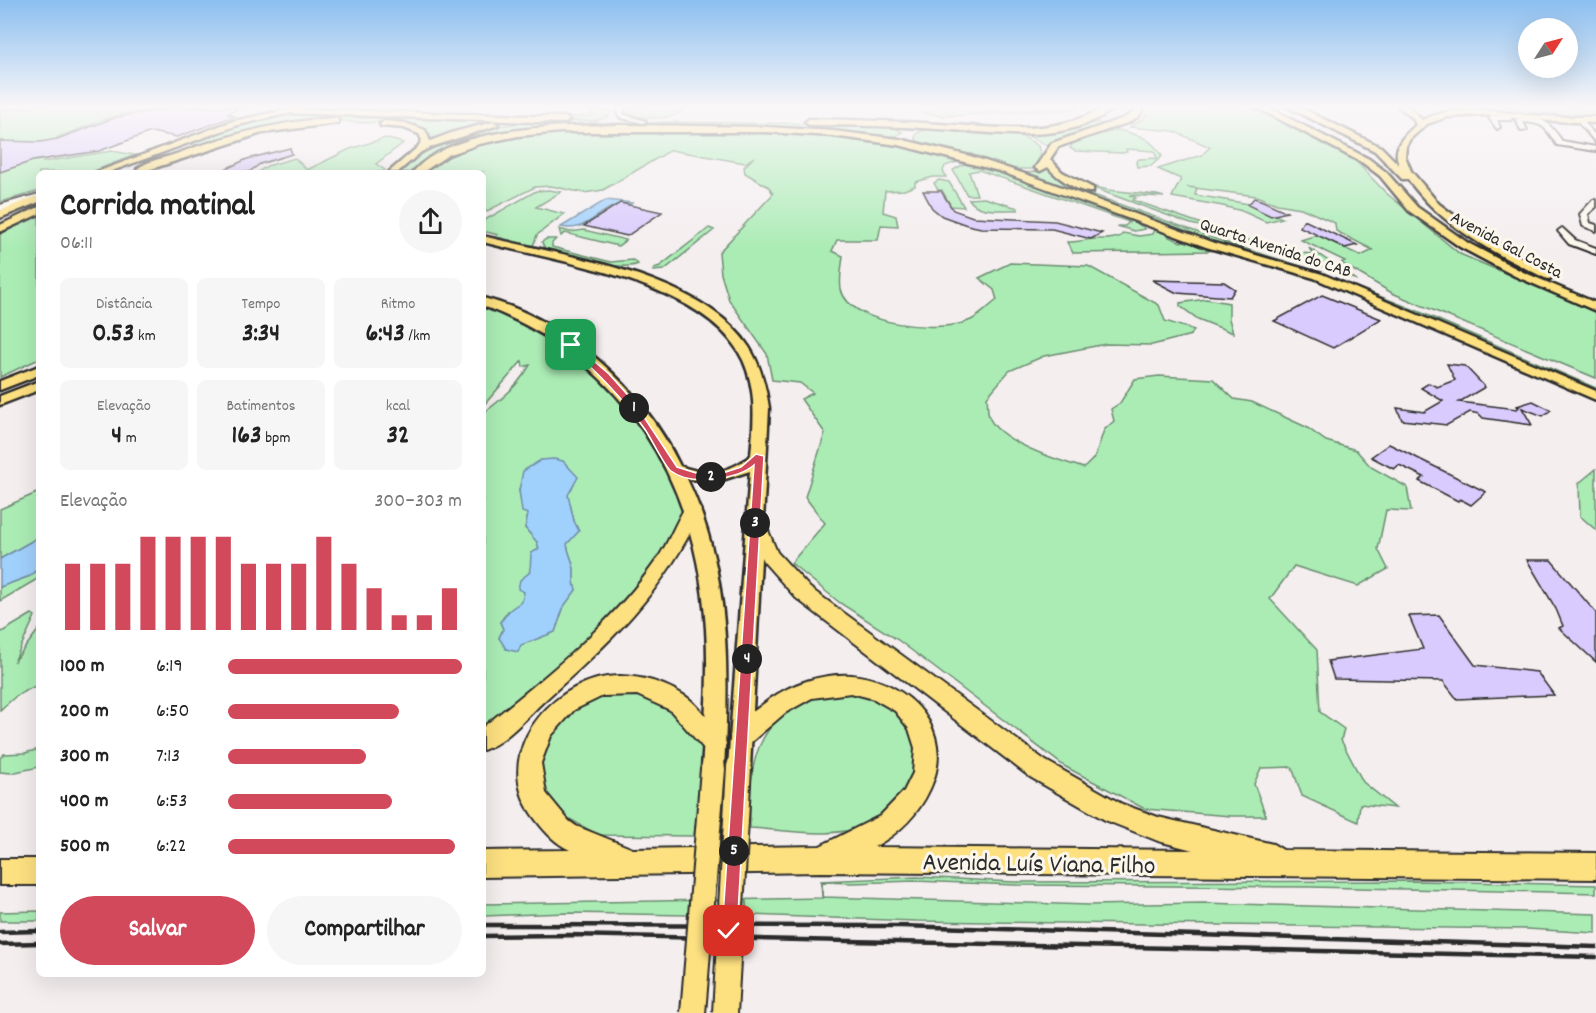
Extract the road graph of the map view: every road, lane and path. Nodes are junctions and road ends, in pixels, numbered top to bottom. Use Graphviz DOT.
graph roads {
  1 [pos="152,153"];
  2 [pos="183,153"];
  3 [pos="188,153"];
  4 [pos="416,153"];
  5 [pos="448,153"];
  6 [pos="946,153"];
  7 [pos="1044,153"];
  8 [pos="1050,153"];
  9 [pos="1352,153"];
  10 [pos="1370,153"];
  11 [pos="1382,153"];
  12 [pos="1401,153"];
  13 [pos="180,156"];
  14 [pos="1047,158"];
  15 [pos="107,170"];
  16 [pos="138,170"];
  17 [pos="395,170"];
  18 [pos="421,170"];
  19 [pos="1007,171"];
  20 [pos="1383,174"];
  21 [pos="1417,188"];
  22 [pos="36,198"];
  23 [pos="36,198"];
  24 [pos="1596,202"];
  25 [pos="0,208"];
  26 [pos="36,211"];
  27 [pos="0,215"];
  28 [pos="1596,228"];
  29 [pos="0,229"];
  30 [pos="1562,231"];
  31 [pos="486,239"];
  32 [pos="507,245"];
  33 [pos="486,246"];
  34 [pos="1596,251"];
  35 [pos="1596,296"];
  36 [pos="486,303"];
  37 [pos="1596,307"];
  38 [pos="36,371"];
  39 [pos="1596,384"];
  40 [pos="0,386"];
  41 [pos="36,386"];
  42 [pos="1596,396"];
  43 [pos="0,401"];
  44 [pos="759,456"];
  45 [pos="674,469"];
  46 [pos="692,510"];
  47 [pos="755,521"];
  48 [pos="742,736"];
  49 [pos="486,737"];
  50 [pos="714,744"];
  51 [pos="821,859"];
  52 [pos="636,862"];
  53 [pos="486,864"];
  54 [pos="1307,865"];
  55 [pos="1596,866"];
  56 [pos="0,872"];
  57 [pos="36,872"];
  58 [pos="693,1013"];
  59 [pos="725,1013"];
  1 -- 15 [label="main road"];
  2 -- 13 [label="main road"];
  3 -- 13 [label="main road"];
  4 -- 17 [label="main road"];
  5 -- 18 [label="main road"];
  6 -- 19 [label="main road"];
  7 -- 14 [label="main road, Quarta Avenida do CAB"];
  8 -- 14 [label="main road"];
  9 -- 20 [label="main road, Avenida Gal Costa"];
  10 -- 20 [label="main road"];
  11 -- 21 [label="main road"];
  12 -- 21 [label="main road, Avenida Gal Costa"];
  13 -- 16 [label="main road"];
  14 -- 19 [label="main road"];
  14 -- 39 [label="main road, Quarta Avenida do CAB"];
  19 -- 42 [label="main road, Quarta Avenida do CAB"];
  20 -- 37 [label="main road, Avenida Gal Costa"];
  21 -- 35 [label="main road, Avenida Gal Costa"];
  22 -- 25 [label="street"];
  23 -- 27 [label="main road"];
  24 -- 28 [label="street"];
  26 -- 29 [label="main road"];
  30 -- 34 [label="street"];
  31 -- 32 [label="main road"];
  32 -- 33 [label="main road"];
  32 -- 44 [label="main road"];
  36 -- 45 [label="main road"];
  38 -- 40 [label="main road"];
  41 -- 43 [label="main road"];
  44 -- 45 [label="main road"];
  44 -- 47 [label="main road"];
  45 -- 46 [label="main road"];
  46 -- 49 [label="highway"];
  46 -- 50 [label="main road"];
  47 -- 48 [label="main road"];
  47 -- 54 [label="highway"];
  48 -- 51 [label="highway"];
  48 -- 59 [label="main road, bridge"];
  50 -- 52 [label="highway"];
  50 -- 58 [label="main road, bridge"];
  51 -- 52 [label="highway, Avenida Luís Viana Filho"];
  51 -- 54 [label="highway, Avenida Luís Viana Filho"];
  52 -- 53 [label="highway, Avenida Luís Viana Filho"];
  54 -- 55 [label="highway, Avenida Luís Viana Filho"];
  56 -- 57 [label="highway"];
}
